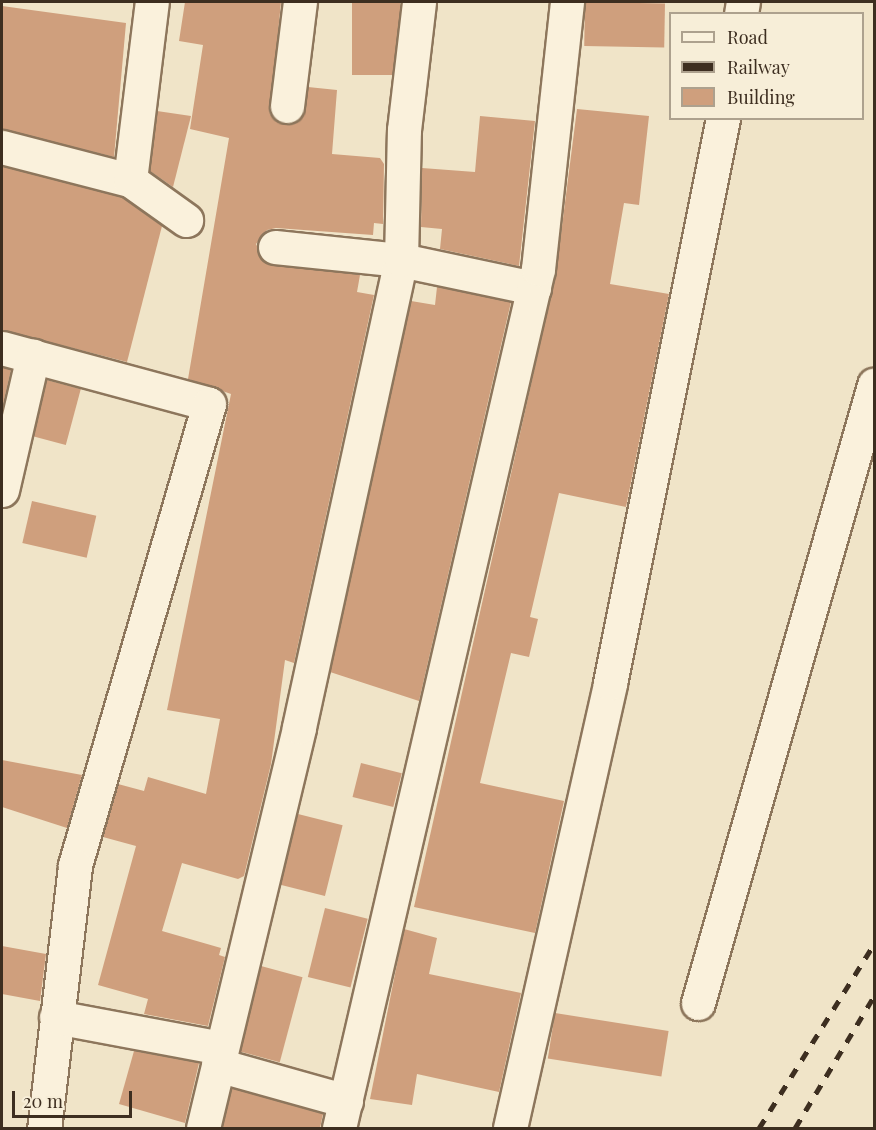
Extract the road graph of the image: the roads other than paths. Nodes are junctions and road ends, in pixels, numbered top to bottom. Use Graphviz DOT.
graph roads {
  1 [pos="152,2"];
  2 [pos="300,2"];
  3 [pos="419,2"];
  4 [pos="567,2"];
  5 [pos="287,106"];
  6 [pos="723,120"];
  7 [pos="2,147"];
  8 [pos="130,180"];
  9 [pos="186,220"];
  10 [pos="275,247"];
  11 [pos="401,260"];
  12 [pos="534,288"];
  13 [pos="2,348"];
  14 [pos="33,356"];
  15 [pos="874,385"];
  16 [pos="2,490"];
  17 [pos="698,1003"];
  18 [pos="56,1017"];
  19 [pos="220,1057"];
  20 [pos="343,1115"];
  21 [pos="44,1128"];
  22 [pos="203,1128"];
  23 [pos="510,1128"];
  1 -- 8 [label="street"];
  2 -- 5 [label="street"];
  3 -- 11 [label="street"];
  4 -- 12 [label="street"];
  6 -- 23 [label="street"];
  7 -- 8 [label="street"];
  8 -- 9 [label="street"];
  10 -- 11 [label="street"];
  11 -- 12 [label="street"];
  11 -- 19 [label="street"];
  12 -- 20 [label="street"];
  13 -- 14 [label="street"];
  14 -- 16 [label="street"];
  14 -- 18 [label="street"];
  15 -- 17 [label="street"];
  18 -- 19 [label="street"];
  18 -- 21 [label="street"];
  19 -- 20 [label="street"];
  19 -- 22 [label="street"];
}
